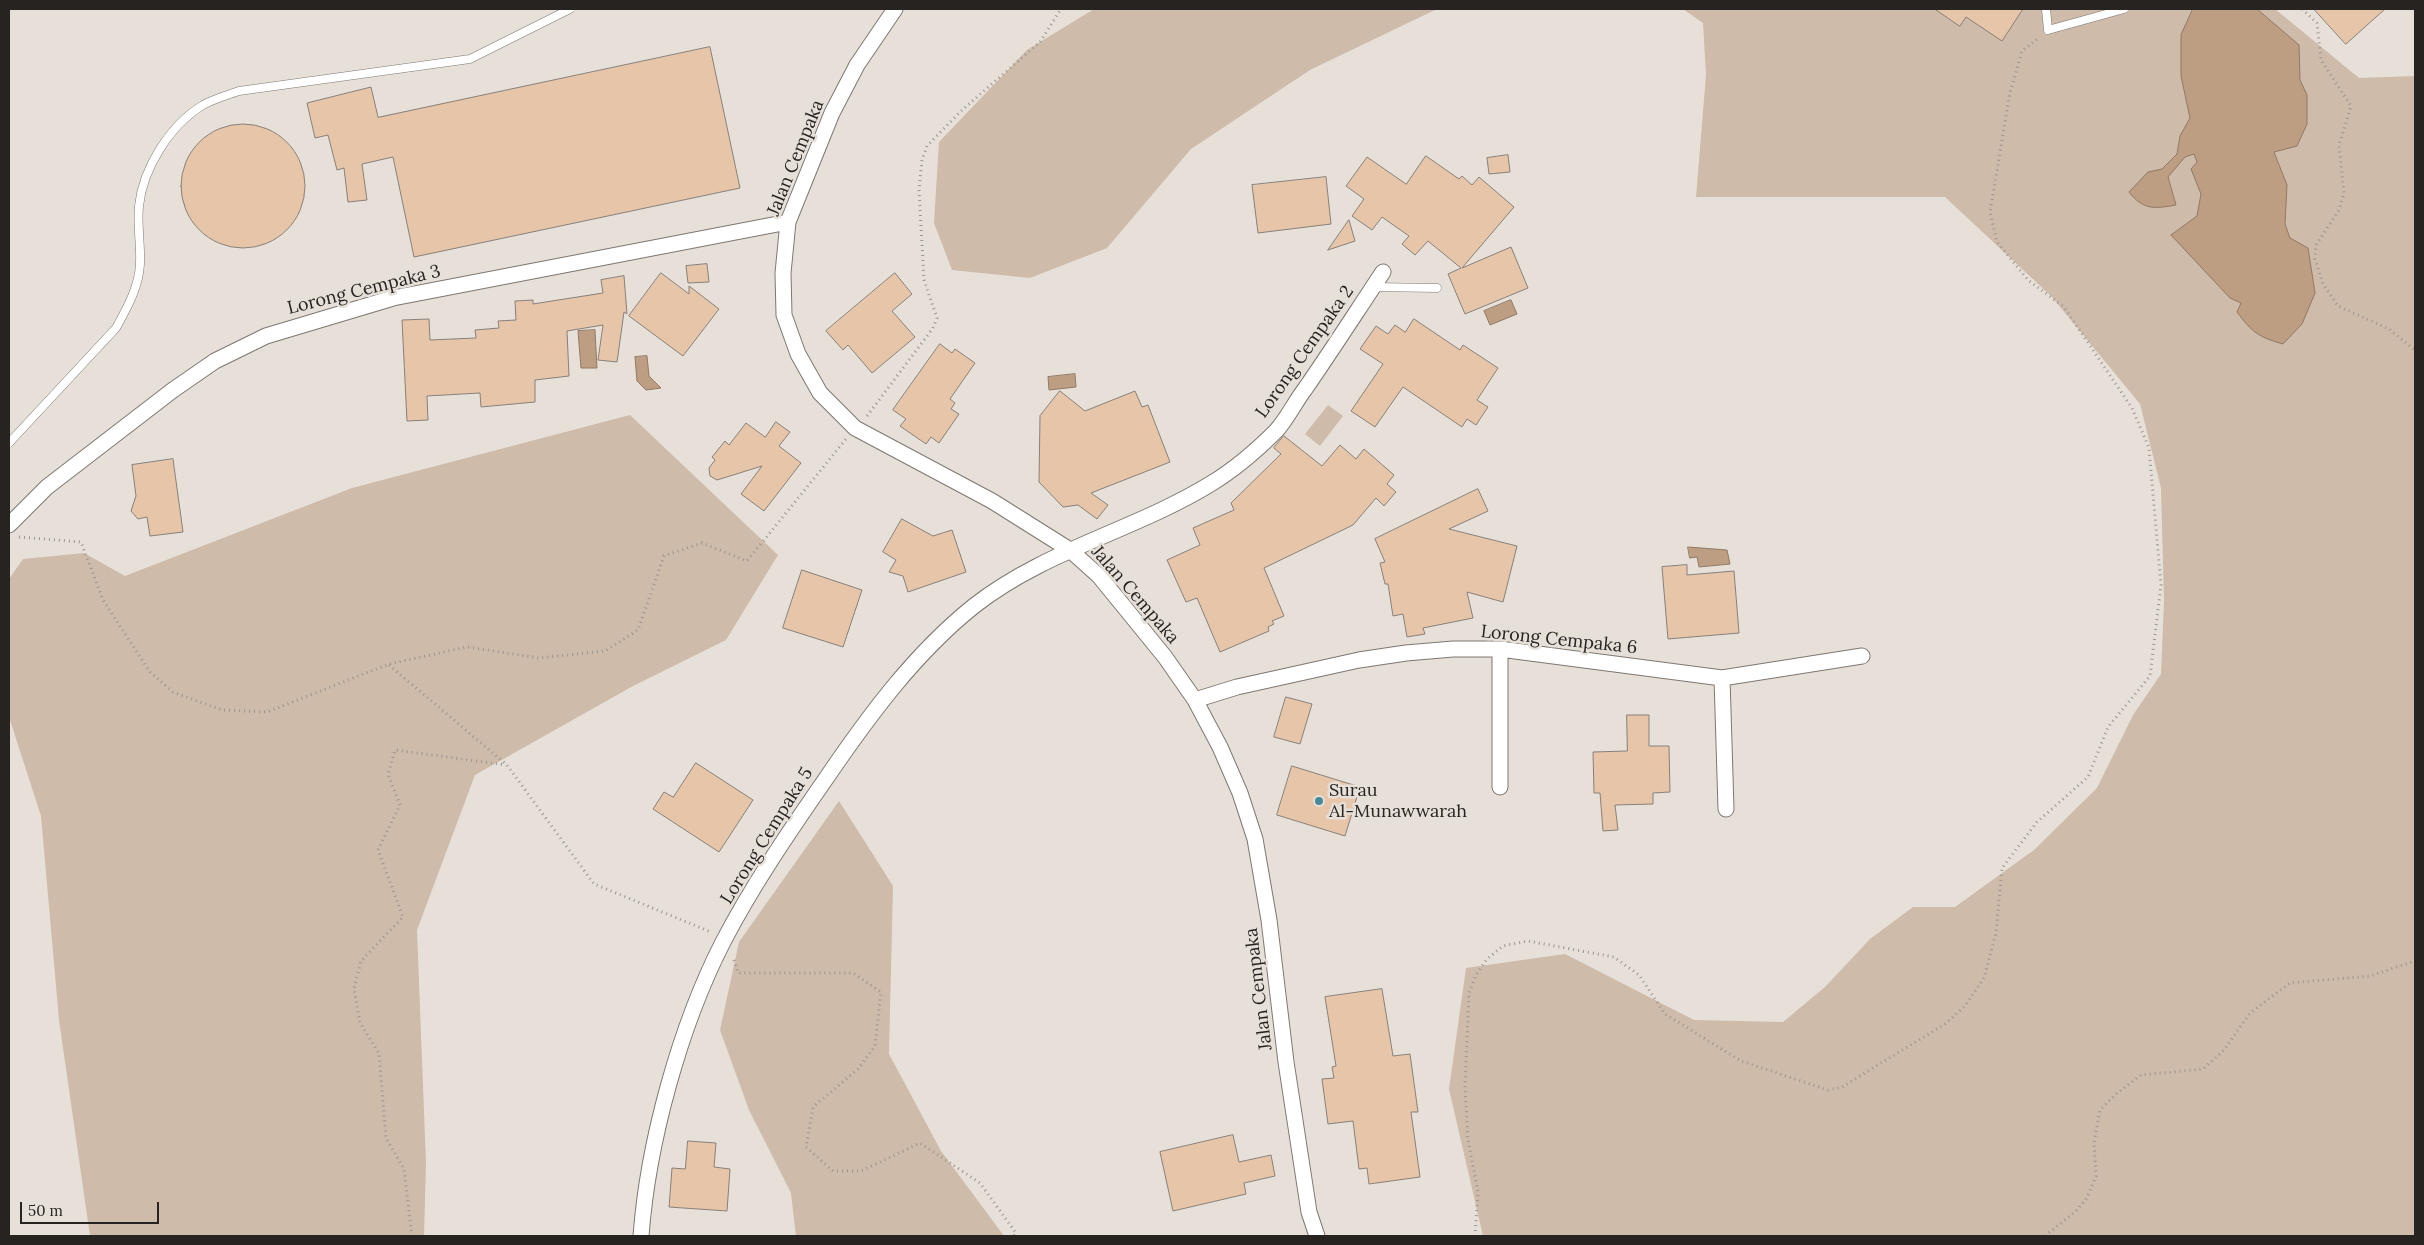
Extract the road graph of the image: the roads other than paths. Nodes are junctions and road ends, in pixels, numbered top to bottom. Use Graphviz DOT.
graph roads {
  1 [pos="570,9"];
  2 [pos="895,9"];
  3 [pos="2046,9"];
  4 [pos="2124,9"];
  5 [pos="788,222"];
  6 [pos="1383,272"];
  7 [pos="1373,287"];
  8 [pos="1437,288"];
  9 [pos="9,443"];
  10 [pos="13,531"];
  11 [pos="1070,550"];
  12 [pos="1500,649"];
  13 [pos="1862,656"];
  14 [pos="1722,678"];
  15 [pos="1195,700"];
  16 [pos="1500,787"];
  17 [pos="1726,809"];
  18 [pos="641,1236"];
  19 [pos="1317,1236"];
  1 -- 9 [label="lane"];
  2 -- 5 [label="street, Jalan Cempaka"];
  3 -- 4 [label="lane"];
  5 -- 10 [label="street, Lorong Cempaka 3"];
  5 -- 11 [label="street, Jalan Cempaka"];
  6 -- 7 [label="street, Lorong Cempaka 2"];
  7 -- 8 [label="lane"];
  7 -- 11 [label="street, Lorong Cempaka 2"];
  11 -- 15 [label="street, Jalan Cempaka"];
  11 -- 18 [label="street, Lorong Cempaka 5"];
  12 -- 14 [label="street, Lorong Cempaka 6"];
  12 -- 15 [label="street, Lorong Cempaka 6"];
  12 -- 16 [label="street"];
  13 -- 14 [label="street, Lorong Cempaka 6"];
  14 -- 17 [label="street"];
  15 -- 19 [label="street, Jalan Cempaka"];
}
